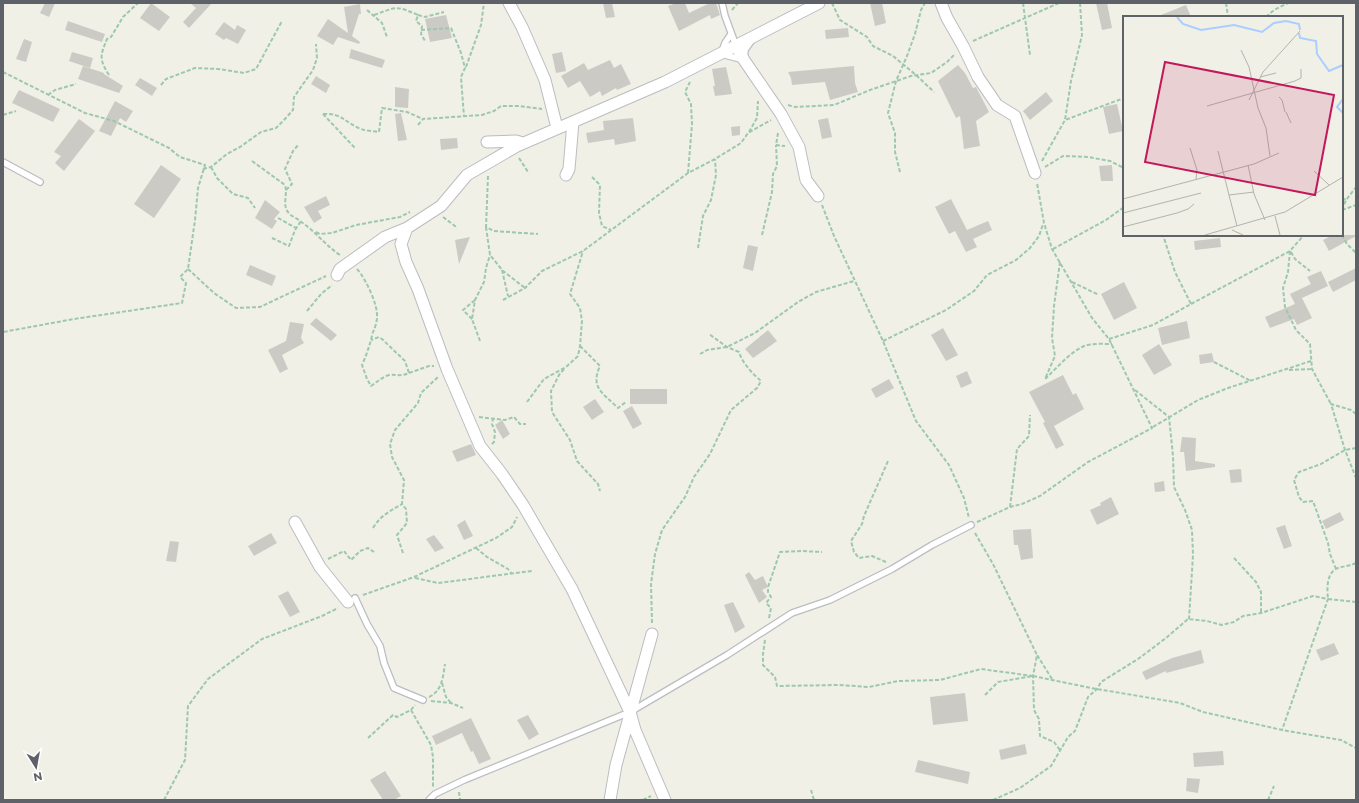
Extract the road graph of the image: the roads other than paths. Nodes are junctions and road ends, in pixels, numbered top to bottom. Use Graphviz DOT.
graph roads {
  1 [pos="508,3"];
  2 [pos="722,3"];
  3 [pos="819,3"];
  4 [pos="941,3"];
  5 [pos="731,34"];
  6 [pos="755,36"];
  7 [pos="736,46"];
  8 [pos="721,54"];
  9 [pos="744,60"];
  10 [pos="550,112"];
  11 [pos="573,122"];
  12 [pos="557,128"];
  13 [pos="547,133"];
  14 [pos="486,142"];
  15 [pos="523,143"];
  16 [pos="3,162"];
  17 [pos="1036,173"];
  18 [pos="566,175"];
  19 [pos="40,182"];
  20 [pos="818,196"];
  21 [pos="421,212"];
  22 [pos="412,225"];
  23 [pos="337,275"];
  24 [pos="295,522"];
  25 [pos="971,525"];
  26 [pos="352,600"];
  27 [pos="652,634"];
  28 [pos="423,700"];
  29 [pos="630,712"];
  30 [pos="429,800"];
  31 [pos="610,800"];
  32 [pos="665,800"];
  1 -- 12 [label="street"];
  2 -- 5 [label="lane"];
  3 -- 6 [label="street"];
  4 -- 17 [label="street"];
  5 -- 7 [label="lane"];
  5 -- 8 [label="lane"];
  6 -- 7 [label="street"];
  6 -- 9 [label="lane"];
  7 -- 8 [label="street"];
  7 -- 9 [label="street"];
  8 -- 9 [label="lane"];
  8 -- 11 [label="street"];
  9 -- 20 [label="street"];
  10 -- 13 [label="street"];
  11 -- 12 [label="street"];
  11 -- 18 [label="street"];
  12 -- 13 [label="street"];
  13 -- 15 [label="street"];
  14 -- 15 [label="street"];
  15 -- 22 [label="street"];
  16 -- 19 [label="lane"];
  21 -- 22 [label="street"];
  22 -- 23 [label="street"];
  22 -- 29 [label="street"];
  24 -- 26 [label="street"];
  25 -- 29 [label="lane"];
  26 -- 28 [label="lane"];
  27 -- 29 [label="street"];
  29 -- 30 [label="lane"];
  29 -- 31 [label="street"];
  29 -- 32 [label="street"];
}
